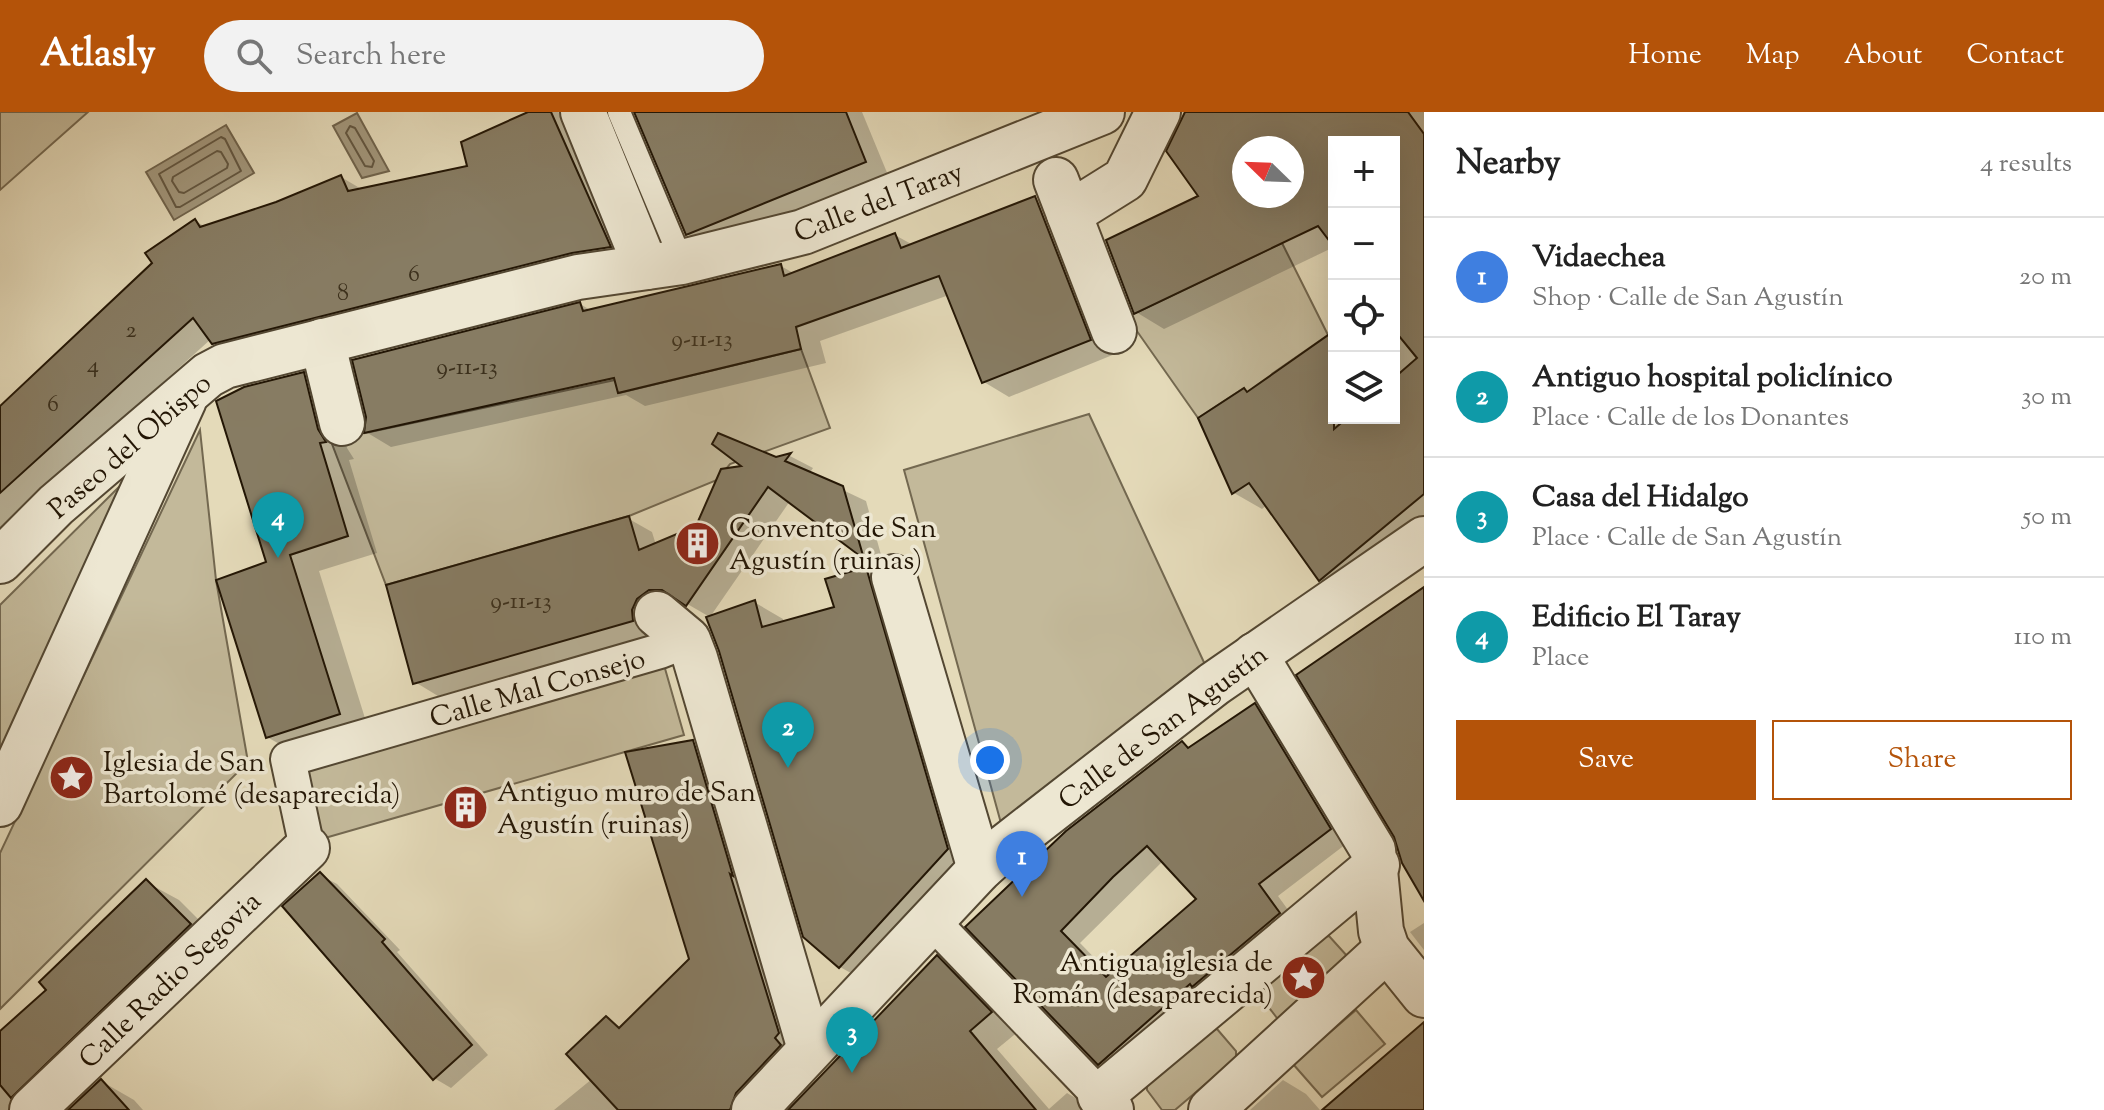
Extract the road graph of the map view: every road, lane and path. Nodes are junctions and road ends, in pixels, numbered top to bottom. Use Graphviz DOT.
graph roads {
  1 [pos="583,112"];
  2 [pos="619,112"];
  3 [pos="1102,112"];
  4 [pos="1158,112"];
  5 [pos="664,265"];
  6 [pos="1114,331"];
  7 [pos="322,341"];
  8 [pos="225,366"];
  9 [pos="186,394"];
  10 [pos="342,423"];
  11 [pos="1424,539"];
  12 [pos="0,561"];
  13 [pos="894,577"];
  14 [pos="673,627"];
  15 [pos="1255,655"];
  16 [pos="0,804"];
  17 [pos="307,848"];
  18 [pos="1377,865"];
  19 [pos="980,869"];
  20 [pos="932,921"];
  21 [pos="1387,949"];
  22 [pos="1424,995"];
  23 [pos="810,1049"];
  24 [pos="1106,1103"];
  25 [pos="32,1110"];
  26 [pos="754,1110"];
  27 [pos="1211,1110"];
  1 -- 5 [label="street"];
  2 -- 5 [label="lane"];
  3 -- 5 [label="street, Calle del Taray"];
  4 -- 6 [label="street"];
  5 -- 7 [label="street, Calle del Taray"];
  7 -- 8 [label="street, Calle del Taray"];
  7 -- 10 [label="street"];
  8 -- 9 [label="street, Paseo del Obispo"];
  9 -- 12 [label="street, Paseo del Obispo"];
  9 -- 16 [label="street"];
  11 -- 15 [label="street, Calle de San Agustín"];
  13 -- 19 [label="street"];
  14 -- 17 [label="street, Calle Mal Consejo"];
  14 -- 23 [label="street"];
  15 -- 18 [label="street"];
  15 -- 19 [label="street, Calle de San Agustín"];
  17 -- 25 [label="street, Calle Radio Segovia"];
  18 -- 21 [label="street"];
  18 -- 24 [label="street"];
  19 -- 20 [label="street, Calle de San Agustín"];
  20 -- 23 [label="street, Calle de San Agustín"];
  20 -- 24 [label="street"];
  21 -- 22 [label="street"];
  21 -- 27 [label="street"];
  23 -- 26 [label="street, Calle de San Agustín"];
}
